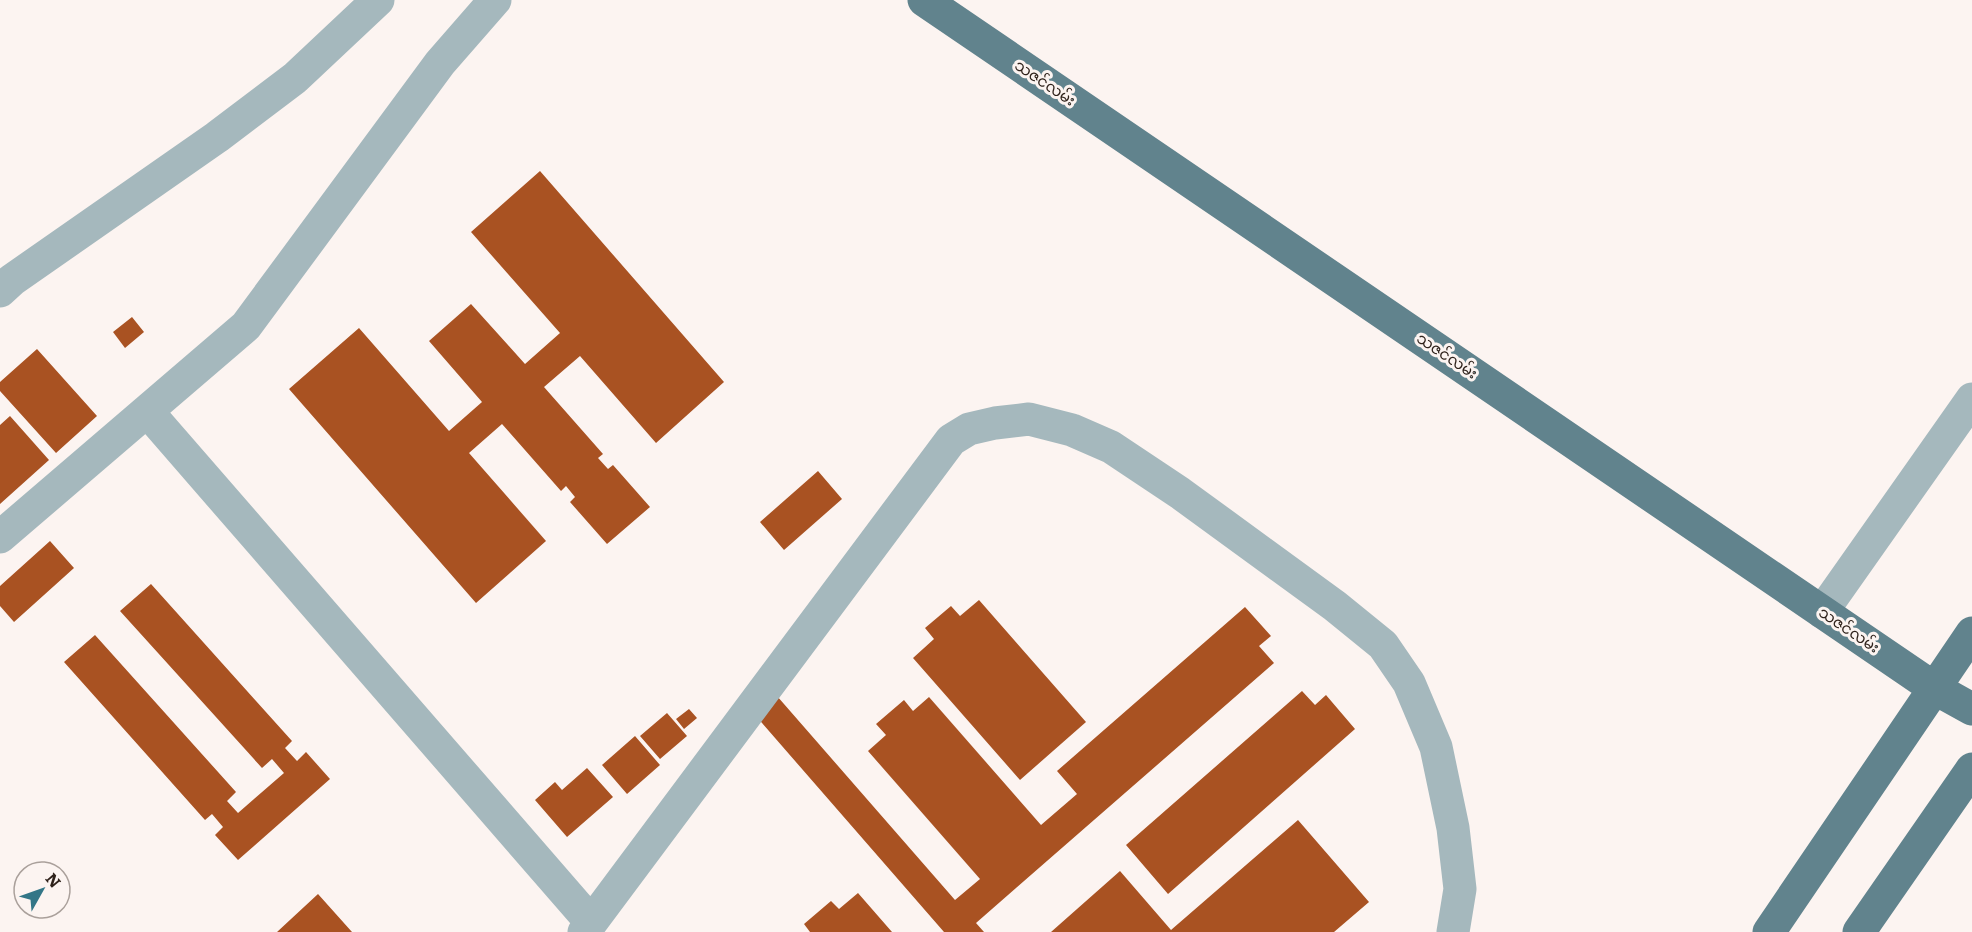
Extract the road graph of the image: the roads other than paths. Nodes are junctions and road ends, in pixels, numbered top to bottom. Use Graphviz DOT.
graph roads {
  1 [pos="378,0"];
  2 [pos="495,0"];
  3 [pos="924,0"];
  4 [pos="0,291"];
  5 [pos="1972,399"];
  6 [pos="147,411"];
  7 [pos="0,537"];
  8 [pos="1822,612"];
  9 [pos="1972,633"];
  10 [pos="1934,688"];
  11 [pos="1972,709"];
  12 [pos="1972,769"];
  13 [pos="587,927"];
  14 [pos="1453,932"];
  15 [pos="1769,932"];
  16 [pos="1859,932"];
  1 -- 4 [label="street"];
  2 -- 6 [label="street"];
  3 -- 8 [label="main road, သဇင်လမ်း"];
  5 -- 8 [label="street"];
  6 -- 7 [label="street"];
  6 -- 13 [label="street"];
  8 -- 10 [label="main road, သဇင်လမ်း"];
  9 -- 10 [label="main road"];
  10 -- 11 [label="main road, သဇင်လမ်း"];
  10 -- 15 [label="main road"];
  12 -- 16 [label="main road"];
  13 -- 14 [label="street"];
}
